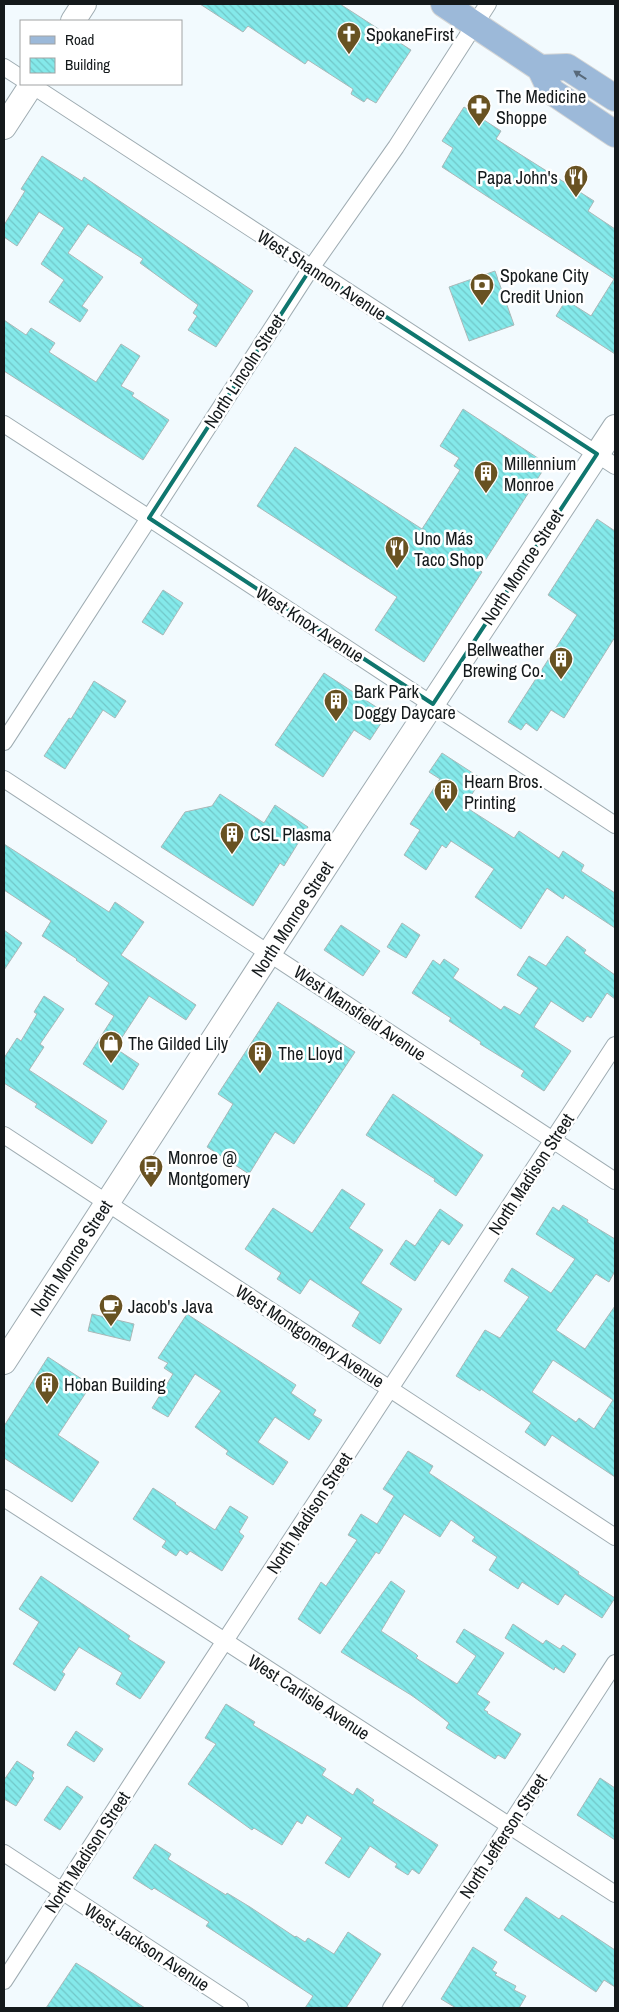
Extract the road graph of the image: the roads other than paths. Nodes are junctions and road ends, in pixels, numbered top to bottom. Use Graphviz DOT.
graph roads {
  1 [pos="84,4"];
  2 [pos="444,4"];
  3 [pos="482,14"];
  4 [pos="74,20"];
  5 [pos="4,67"];
  6 [pos="540,68"];
  7 [pos="20,77"];
  8 [pos="28,85"];
  9 [pos="32,85"];
  10 [pos="615,98"];
  11 [pos="4,127"];
  12 [pos="615,134"];
  13 [pos="311,268"];
  14 [pos="4,424"];
  15 [pos="615,427"];
  16 [pos="606,460"];
  17 [pos="149,518"];
  18 [pos="433,704"];
  19 [pos="4,742"];
  20 [pos="4,779"];
  21 [pos="615,825"];
  22 [pos="270,953"];
  23 [pos="615,1045"];
  24 [pos="4,1136"];
  25 [pos="553,1141"];
  26 [pos="615,1181"];
  27 [pos="108,1204"];
  28 [pos="4,1362"];
  29 [pos="391,1389"];
  30 [pos="4,1498"];
  31 [pos="615,1537"];
  32 [pos="225,1642"];
  33 [pos="615,1663"];
  34 [pos="510,1826"];
  35 [pos="4,1853"];
  36 [pos="62,1891"];
  37 [pos="615,1894"];
  38 [pos="4,1981"];
  39 [pos="240,2008"];
  40 [pos="391,2008"];
  1 -- 4 [label="main road"];
  2 -- 3 [label="main road"];
  3 -- 6 [label="main road"];
  3 -- 13 [label="street, North Lincoln Street"];
  5 -- 7 [label="street, West Shannon Avenue"];
  10 -- 6 [label="main road, one-way"];
  6 -- 12 [label="main road"];
  8 -- 11 [label="main road"];
  9 -- 13 [label="street, West Shannon Avenue"];
  13 -- 16 [label="street, West Shannon Avenue"];
  13 -- 17 [label="street, North Lincoln Street"];
  14 -- 17 [label="street, West Knox Avenue"];
  15 -- 16 [label="main road, North Monroe Street"];
  16 -- 18 [label="main road, North Monroe Street"];
  17 -- 18 [label="street, West Knox Avenue"];
  17 -- 19 [label="street, North Lincoln Street"];
  18 -- 21 [label="street, West Knox Avenue"];
  18 -- 22 [label="main road, North Monroe Street"];
  20 -- 22 [label="street, West Mansfield Avenue"];
  22 -- 25 [label="street, West Mansfield Avenue"];
  22 -- 27 [label="main road, North Monroe Street"];
  23 -- 25 [label="street, North Madison Street"];
  24 -- 27 [label="street, West Montgomery Avenue"];
  25 -- 26 [label="street, West Mansfield Avenue"];
  25 -- 29 [label="street, North Madison Street"];
  27 -- 28 [label="main road, North Monroe Street"];
  27 -- 29 [label="street, West Montgomery Avenue"];
  29 -- 31 [label="street, West Montgomery Avenue"];
  29 -- 32 [label="street, North Madison Street"];
  30 -- 32 [label="street, West Carlisle Avenue"];
  32 -- 34 [label="street, West Carlisle Avenue"];
  32 -- 36 [label="street, North Madison Street"];
  33 -- 34 [label="street, North Jefferson Street"];
  34 -- 37 [label="street, West Carlisle Avenue"];
  34 -- 40 [label="street, North Jefferson Street"];
  35 -- 36 [label="street, West Jackson Avenue"];
  36 -- 38 [label="street, North Madison Street"];
  36 -- 39 [label="street, West Jackson Avenue"];
}
